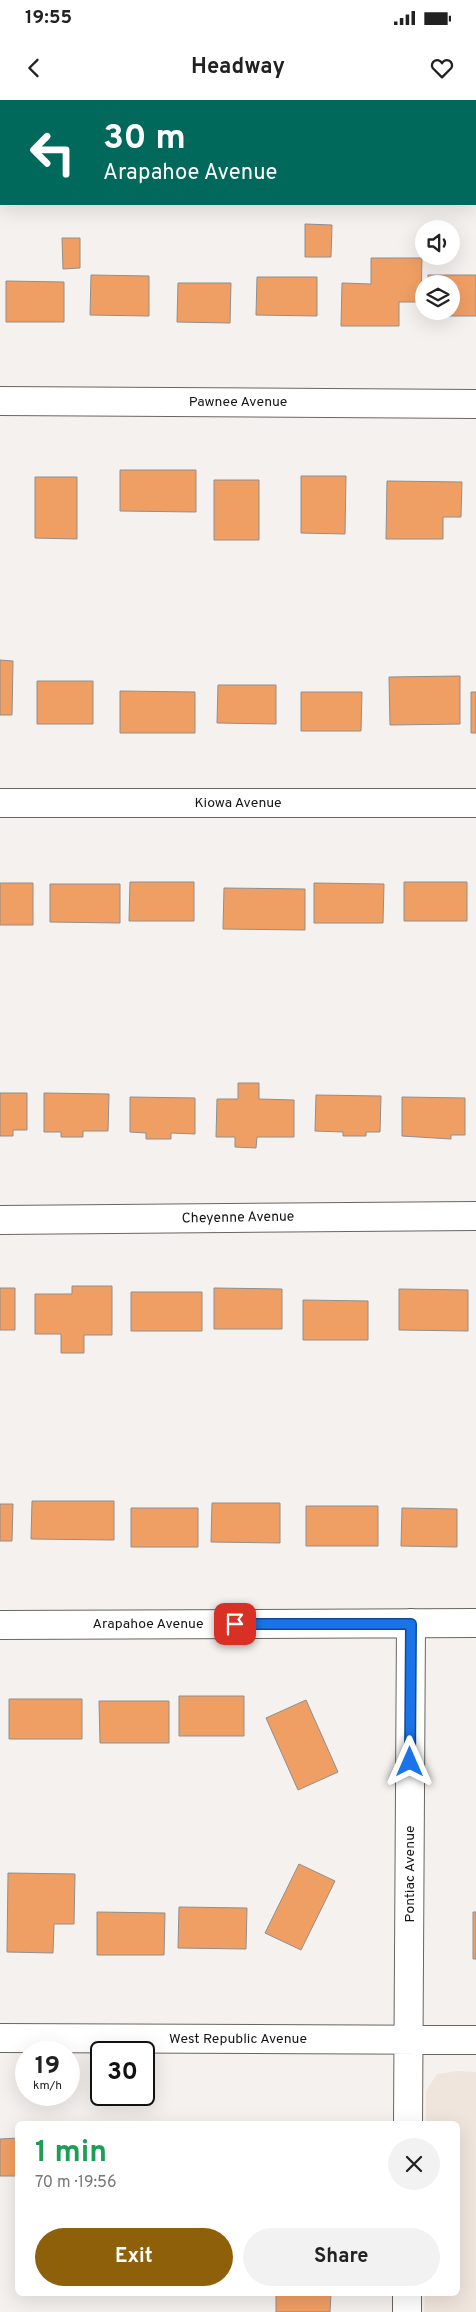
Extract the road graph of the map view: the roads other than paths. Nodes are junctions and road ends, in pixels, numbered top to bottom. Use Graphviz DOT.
graph roads {
  1 [pos="0,401"];
  2 [pos="476,404"];
  3 [pos="0,803"];
  4 [pos="476,803"];
  5 [pos="476,1216"];
  6 [pos="0,1220"];
  7 [pos="476,1622"];
  8 [pos="0,1624"];
  9 [pos="411,1624"];
  10 [pos="0,2038"];
  11 [pos="409,2039"];
  12 [pos="476,2040"];
  13 [pos="408,2121"];
  14 [pos="407,2296"];
  15 [pos="407,2312"];
  1 -- 2 [label="street, Pawnee Avenue"];
  3 -- 4 [label="street, Kiowa Avenue"];
  5 -- 6 [label="street, Cheyenne Avenue"];
  7 -- 9 [label="street, Arapahoe Avenue"];
  8 -- 9 [label="street, Arapahoe Avenue"];
  9 -- 11 [label="street, Pontiac Avenue"];
  10 -- 11 [label="street, West Republic Avenue"];
  11 -- 12 [label="street, West Republic Avenue"];
  11 -- 13 [label="street, Pontiac Avenue"];
  14 -- 15 [label="street"];
}
